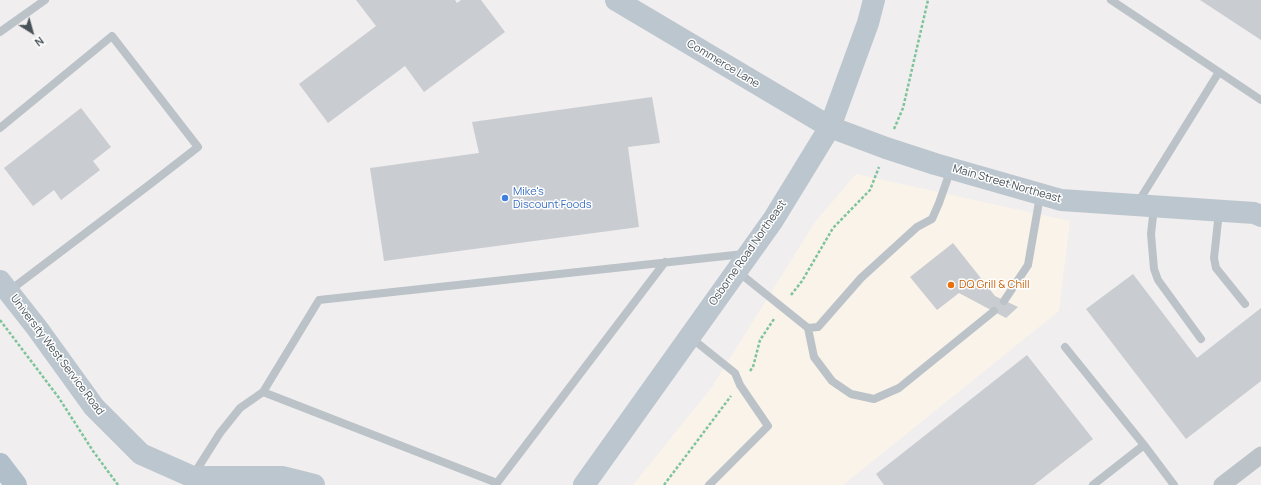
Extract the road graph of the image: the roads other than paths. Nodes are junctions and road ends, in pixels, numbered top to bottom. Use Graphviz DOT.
graph roads {
  1 [pos="45,0"];
  2 [pos="616,0"];
  3 [pos="874,0"];
  4 [pos="1111,0"];
  5 [pos="0,32"];
  6 [pos="1219,72"];
  7 [pos="1261,100"];
  8 [pos="0,128"];
  9 [pos="830,128"];
  10 [pos="952,168"];
  11 [pos="1040,194"];
  12 [pos="1145,206"];
  13 [pos="1219,211"];
  14 [pos="1261,216"];
  15 [pos="749,253"];
  16 [pos="665,262"];
  17 [pos="737,271"];
  18 [pos="4,286"];
  19 [pos="1004,301"];
  20 [pos="1245,304"];
  21 [pos="994,312"];
  22 [pos="808,328"];
  23 [pos="690,336"];
  24 [pos="1201,339"];
  25 [pos="1064,347"];
  26 [pos="263,392"];
  27 [pos="1144,445"];
  28 [pos="1261,455"];
  29 [pos="0,464"];
  30 [pos="193,481"];
  31 [pos="16,485"];
  32 [pos="314,485"];
  33 [pos="584,485"];
  34 [pos="709,485"];
  35 [pos="1093,485"];
  36 [pos="1174,485"];
  37 [pos="1222,485"];
  1 -- 5 [label="lane"];
  2 -- 9 [label="street, Commerce Lane"];
  3 -- 9 [label="street, Osborne Road Northeast"];
  4 -- 6 [label="lane"];
  6 -- 7 [label="lane"];
  6 -- 12 [label="lane"];
  8 -- 18 [label="lane"];
  9 -- 10 [label="street, Main Street Northeast"];
  9 -- 15 [label="street, Osborne Road Northeast"];
  10 -- 11 [label="street, Main Street Northeast"];
  10 -- 22 [label="lane"];
  11 -- 12 [label="street, Main Street Northeast"];
  11 -- 19 [label="lane"];
  12 -- 13 [label="street, Main Street Northeast"];
  12 -- 24 [label="lane"];
  13 -- 14 [label="street, Main Street Northeast"];
  13 -- 20 [label="lane"];
  15 -- 16 [label="lane"];
  15 -- 17 [label="street, Osborne Road Northeast"];
  16 -- 26 [label="lane"];
  16 -- 26 [label="lane"];
  17 -- 22 [label="lane"];
  17 -- 23 [label="street, Osborne Road Northeast"];
  18 -- 30 [label="street, University West Service Road"];
  21 -- 22 [label="lane"];
  23 -- 33 [label="street, Osborne Road Northeast"];
  23 -- 34 [label="lane"];
  25 -- 27 [label="lane"];
  26 -- 30 [label="lane"];
  27 -- 35 [label="lane"];
  27 -- 36 [label="lane"];
  28 -- 37 [label="street"];
  29 -- 31 [label="main road"];
  30 -- 32 [label="street, University West Service Road"];
}
